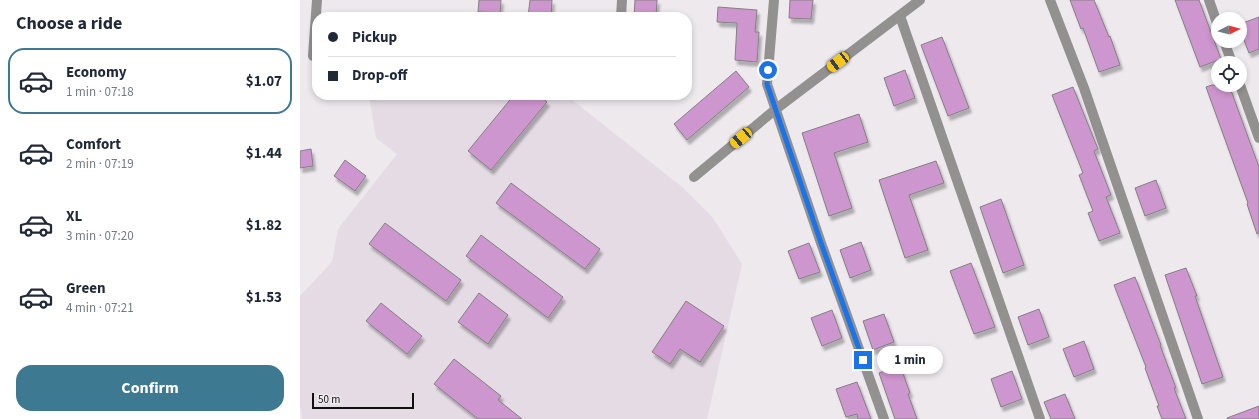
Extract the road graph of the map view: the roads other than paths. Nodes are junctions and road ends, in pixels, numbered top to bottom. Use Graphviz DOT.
graph roads {
  1 [pos="317,0"];
  2 [pos="622,0"];
  3 [pos="774,0"];
  4 [pos="920,0"];
  5 [pos="1050,0"];
  6 [pos="1209,0"];
  7 [pos="316,12"];
  8 [pos="621,12"];
  9 [pos="1213,12"];
  10 [pos="900,16"];
  11 [pos="1243,92"];
  12 [pos="776,109"];
  13 [pos="1259,138"];
  14 [pos="694,177"];
  15 [pos="884,419"];
  16 [pos="1040,419"];
  17 [pos="1198,419"];
  1 -- 7 [label="street"];
  2 -- 8 [label="street"];
  3 -- 12 [label="street"];
  4 -- 10 [label="street"];
  5 -- 17 [label="street"];
  6 -- 9 [label="street"];
  10 -- 12 [label="street"];
  10 -- 16 [label="street"];
  11 -- 13 [label="street"];
  12 -- 14 [label="street"];
  12 -- 15 [label="street"];
}
